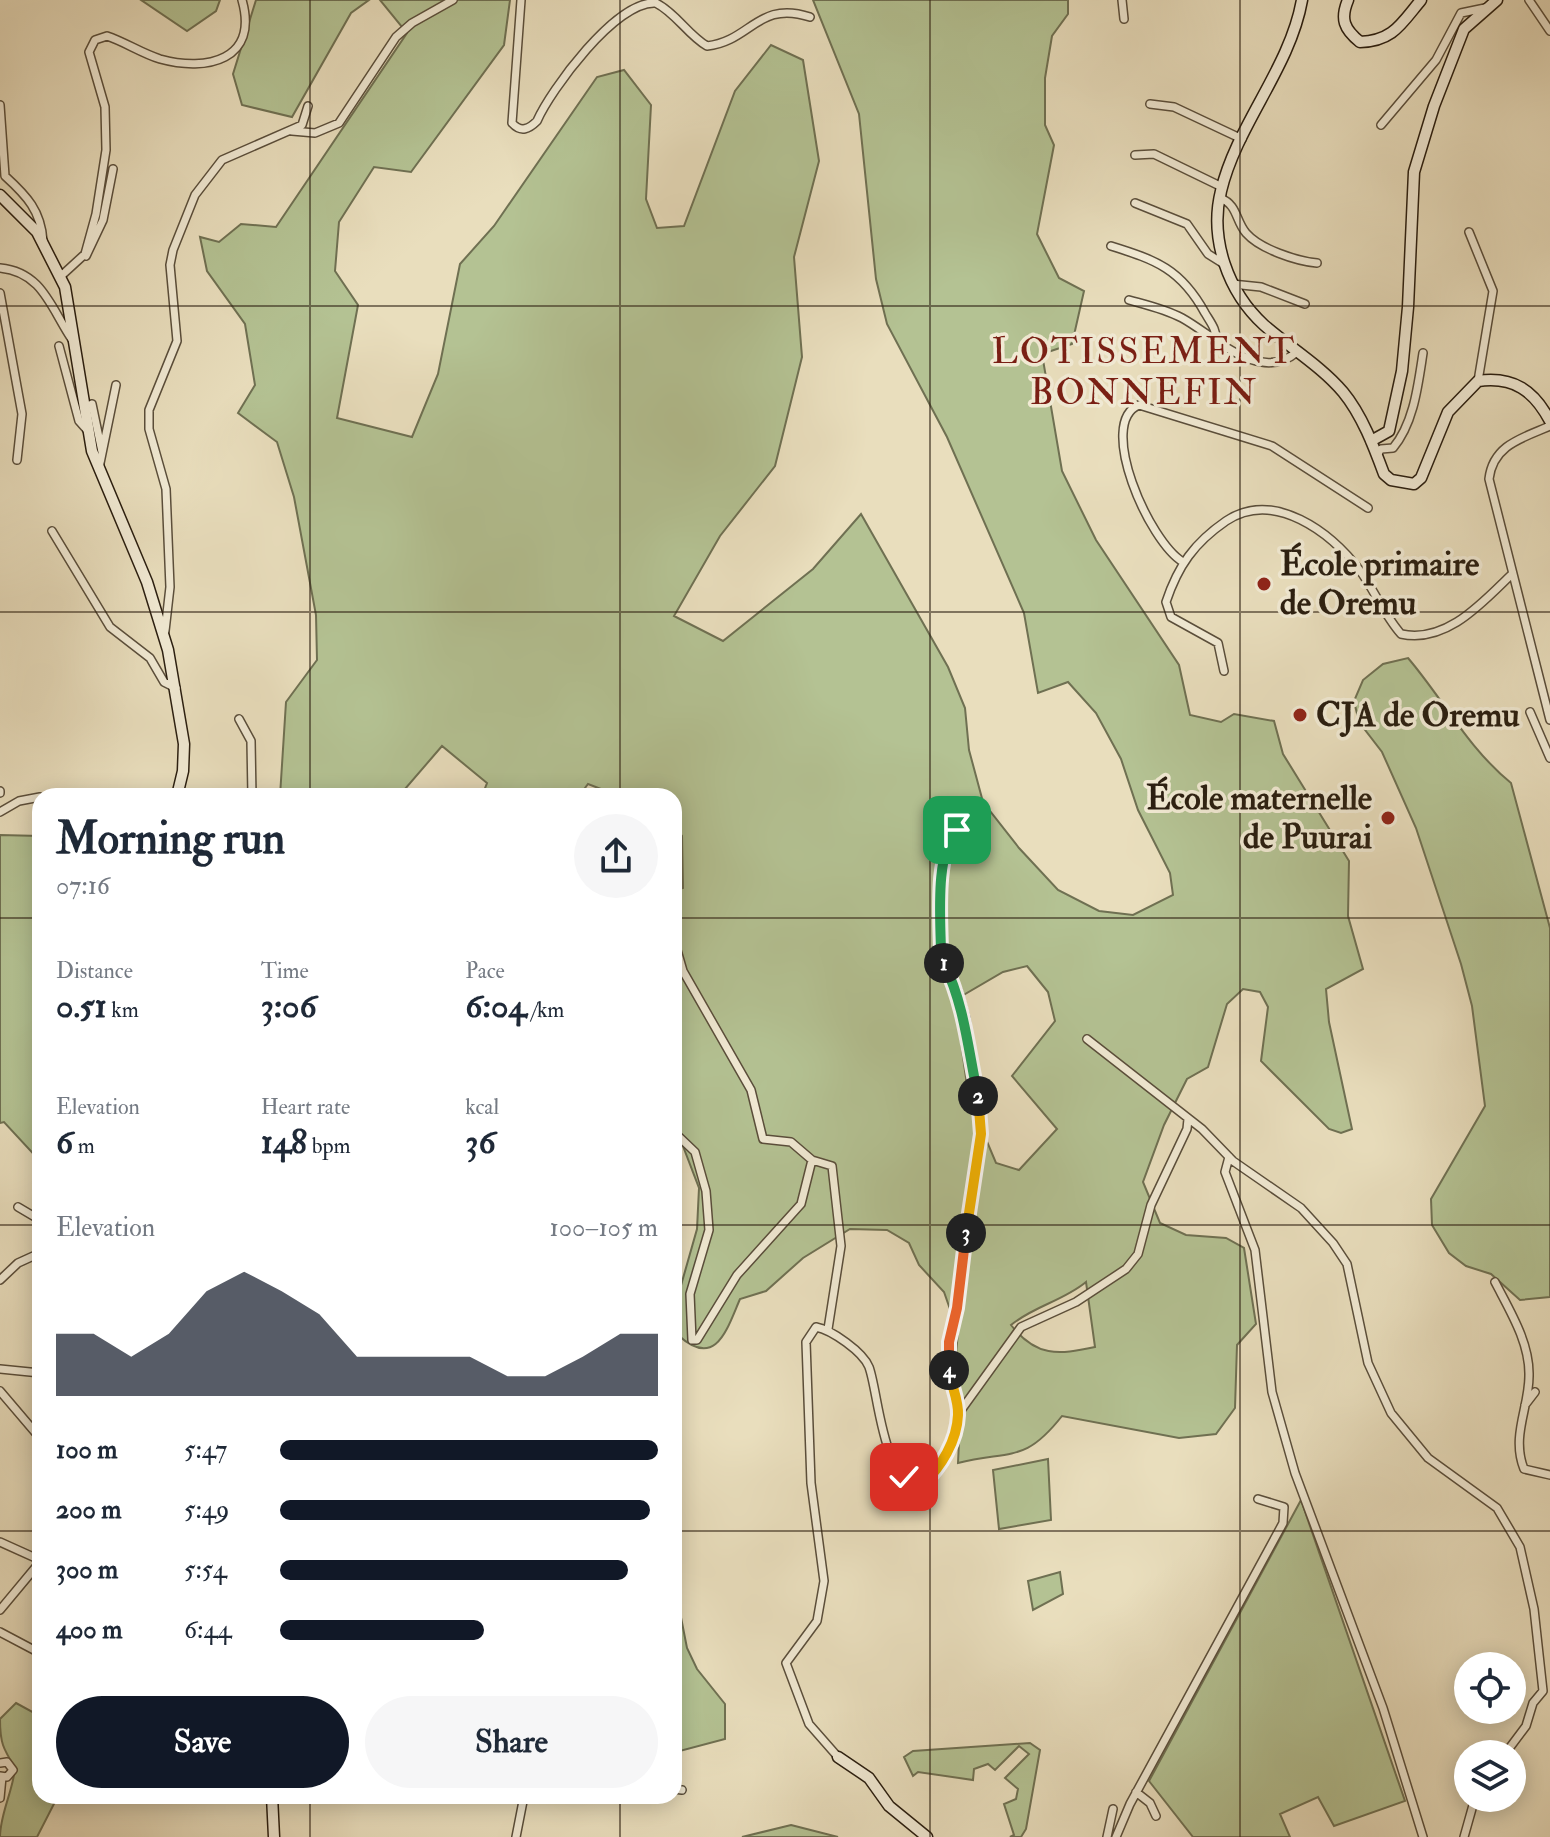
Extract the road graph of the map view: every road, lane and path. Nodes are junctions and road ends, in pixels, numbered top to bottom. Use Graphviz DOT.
graph roads {
  1 [pos="242,0"];
  2 [pos="453,0"];
  3 [pos="521,0"];
  4 [pos="1122,0"];
  5 [pos="1302,0"];
  6 [pos="1348,0"];
  7 [pos="1421,0"];
  8 [pos="1497,0"];
  9 [pos="1529,0"];
  10 [pos="1485,8"];
  11 [pos="810,17"];
  12 [pos="1124,19"];
  13 [pos="1550,31"];
  14 [pos="1150,104"];
  15 [pos="0,105"];
  16 [pos="308,106"];
  17 [pos="1381,125"];
  18 [pos="292,131"];
  19 [pos="1242,139"];
  20 [pos="1135,155"];
  21 [pos="113,169"];
  22 [pos="1221,193"];
  23 [pos="0,195"];
  24 [pos="1135,203"];
  25 [pos="1469,232"];
  26 [pos="43,241"];
  27 [pos="1111,246"];
  28 [pos="164,251"];
  29 [pos="82,260"];
  30 [pos="1317,263"];
  31 [pos="1224,264"];
  32 [pos="170,265"];
  33 [pos="0,268"];
  34 [pos="61,276"];
  35 [pos="1232,284"];
  36 [pos="0,293"];
  37 [pos="1129,300"];
  38 [pos="1305,304"];
  39 [pos="1216,341"];
  40 [pos="59,346"];
  41 [pos="77,348"];
  42 [pos="1297,352"];
  43 [pos="1423,353"];
  44 [pos="1478,381"];
  45 [pos="116,385"];
  46 [pos="92,404"];
  47 [pos="1550,423"];
  48 [pos="88,431"];
  49 [pos="1371,441"];
  50 [pos="1377,455"];
  51 [pos="17,460"];
  52 [pos="100,465"];
  53 [pos="1368,508"];
  54 [pos="52,531"];
  55 [pos="1183,562"];
  56 [pos="1511,575"];
  57 [pos="164,633"];
  58 [pos="1224,671"];
  59 [pos="176,688"];
  60 [pos="1530,712"];
  61 [pos="239,719"];
  62 [pos="1550,720"];
  63 [pos="1550,758"];
  64 [pos="179,788"];
  65 [pos="252,788"];
  66 [pos="32,799"];
  67 [pos="0,812"];
  68 [pos="971,828"];
  69 [pos="682,968"];
  70 [pos="1087,1039"];
  71 [pos="1188,1119"];
  72 [pos="682,1140"];
  73 [pos="1229,1157"];
  74 [pos="812,1160"];
  75 [pos="18,1207"];
  76 [pos="32,1215"];
  77 [pos="32,1257"];
  78 [pos="0,1280"];
  79 [pos="1495,1282"];
  80 [pos="828,1329"];
  81 [pos="0,1369"];
  82 [pos="32,1372"];
  83 [pos="0,1391"];
  84 [pos="1535,1392"];
  85 [pos="959,1413"];
  86 [pos="1520,1418"];
  87 [pos="32,1429"];
  88 [pos="1550,1475"];
  89 [pos="1258,1499"];
  90 [pos="0,1542"];
  91 [pos="32,1557"];
  92 [pos="32,1571"];
  93 [pos="0,1610"];
  94 [pos="0,1632"];
  95 [pos="32,1649"];
  96 [pos="1546,1692"];
  97 [pos="1516,1740"];
  98 [pos="838,1757"];
  99 [pos="0,1762"];
  100 [pos="1,1776"];
  101 [pos="1136,1792"];
  102 [pos="0,1798"];
  103 [pos="272,1804"];
  104 [pos="522,1804"];
  105 [pos="1113,1809"];
  106 [pos="1471,1812"];
  107 [pos="1156,1816"];
  108 [pos="274,1837"];
  109 [pos="516,1837"];
  110 [pos="927,1837"];
  111 [pos="1107,1837"];
  112 [pos="1116,1837"];
  113 [pos="1423,1837"];
  114 [pos="1464,1837"];
  1 -- 29 [label="street"];
  2 -- 18 [label="street"];
  3 -- 11 [label="street"];
  4 -- 12 [label="street"];
  5 -- 19 [label="main road"];
  6 -- 7 [label="main road"];
  8 -- 10 [label="main road"];
  9 -- 13 [label="street"];
  10 -- 17 [label="street"];
  10 -- 49 [label="main road"];
  14 -- 19 [label="street"];
  15 -- 26 [label="street"];
  16 -- 18 [label="street"];
  18 -- 32 [label="street"];
  19 -- 22 [label="main road"];
  20 -- 22 [label="street"];
  21 -- 29 [label="street"];
  22 -- 30 [label="street"];
  22 -- 31 [label="main road"];
  23 -- 26 [label="main road"];
  24 -- 31 [label="street"];
  25 -- 44 [label="street"];
  26 -- 34 [label="main road"];
  27 -- 39 [label="street"];
  28 -- 32 [label="street"];
  29 -- 34 [label="street"];
  31 -- 35 [label="main road"];
  32 -- 57 [label="street"];
  33 -- 41 [label="street"];
  34 -- 41 [label="main road"];
  35 -- 38 [label="street"];
  35 -- 42 [label="main road"];
  36 -- 51 [label="street"];
  37 -- 39 [label="street"];
  39 -- 42 [label="street"];
  40 -- 48 [label="street"];
  41 -- 48 [label="main road"];
  42 -- 49 [label="main road"];
  43 -- 50 [label="street"];
  44 -- 47 [label="main road"];
  44 -- 50 [label="main road"];
  45 -- 52 [label="street"];
  46 -- 52 [label="street"];
  47 -- 56 [label="street"];
  48 -- 52 [label="main road"];
  49 -- 50 [label="main road"];
  52 -- 57 [label="main road"];
  53 -- 55 [label="street"];
  54 -- 59 [label="street"];
  55 -- 56 [label="street"];
  55 -- 58 [label="street"];
  56 -- 62 [label="street"];
  57 -- 59 [label="main road"];
  59 -- 64 [label="main road"];
  60 -- 63 [label="street"];
  61 -- 65 [label="street"];
  66 -- 67 [label="street"];
  68 -- 85 [label="street"];
  69 -- 74 [label="street"];
  70 -- 71 [label="street"];
  71 -- 73 [label="street"];
  71 -- 85 [label="street"];
  72 -- 74 [label="street"];
  73 -- 96 [label="street"];
  73 -- 113 [label="street"];
  74 -- 80 [label="street"];
  75 -- 76 [label="street"];
  77 -- 78 [label="street"];
  79 -- 86 [label="street"];
  80 -- 85 [label="street"];
  80 -- 98 [label="street"];
  81 -- 82 [label="street"];
  83 -- 87 [label="street"];
  84 -- 86 [label="street"];
  86 -- 88 [label="street"];
  89 -- 101 [label="street"];
  90 -- 91 [label="street"];
  92 -- 93 [label="street"];
  94 -- 95 [label="street"];
  96 -- 97 [label="street"];
  98 -- 110 [label="main road"];
  99 -- 100 [label="street"];
  100 -- 102 [label="street"];
  101 -- 107 [label="street"];
  101 -- 112 [label="street"];
  103 -- 108 [label="main road"];
  104 -- 109 [label="street"];
  105 -- 111 [label="street"];
  106 -- 114 [label="street"];
}
